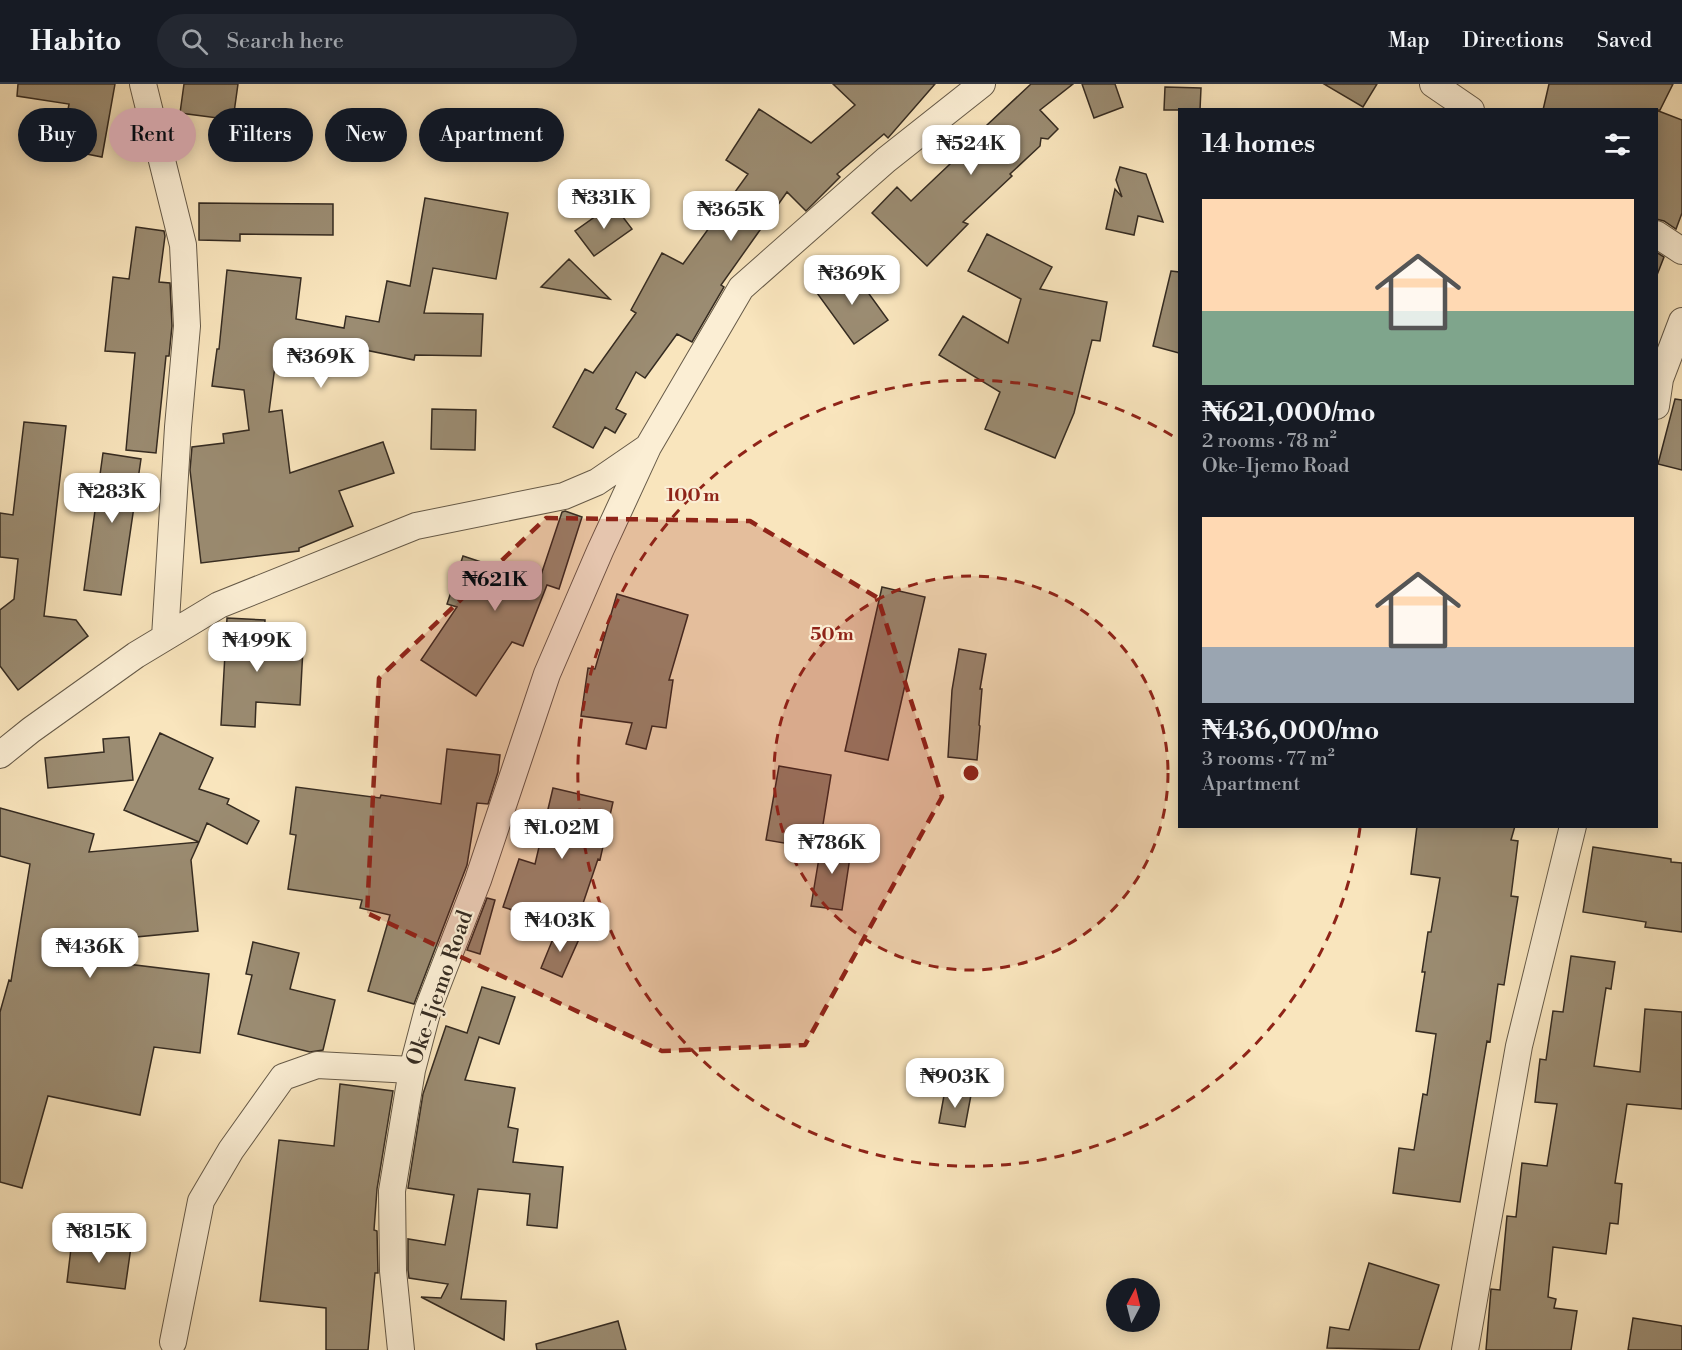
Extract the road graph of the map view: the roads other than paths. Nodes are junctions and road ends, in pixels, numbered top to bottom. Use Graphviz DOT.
graph roads {
  1 [pos="143,84"];
  2 [pos="982,84"];
  3 [pos="1433,84"];
  4 [pos="1468,108"];
  5 [pos="1658,235"];
  6 [pos="1682,250"];
  7 [pos="1682,321"];
  8 [pos="1658,392"];
  9 [pos="648,447"];
  10 [pos="165,637"];
  11 [pos="0,755"];
  12 [pos="1573,828"];
  13 [pos="412,1071"];
  14 [pos="173,1342"];
  15 [pos="401,1350"];
  16 [pos="1465,1350"];
  1 -- 10 [label="street"];
  2 -- 9 [label="street, Oke-Ijemo Road"];
  3 -- 4 [label="street"];
  5 -- 6 [label="street"];
  7 -- 8 [label="street"];
  9 -- 10 [label="street"];
  9 -- 13 [label="street, Oke-Ijemo Road"];
  10 -- 11 [label="street"];
  12 -- 16 [label="street"];
  13 -- 14 [label="street"];
  13 -- 15 [label="street, Oke-Ijemo Road"];
}
